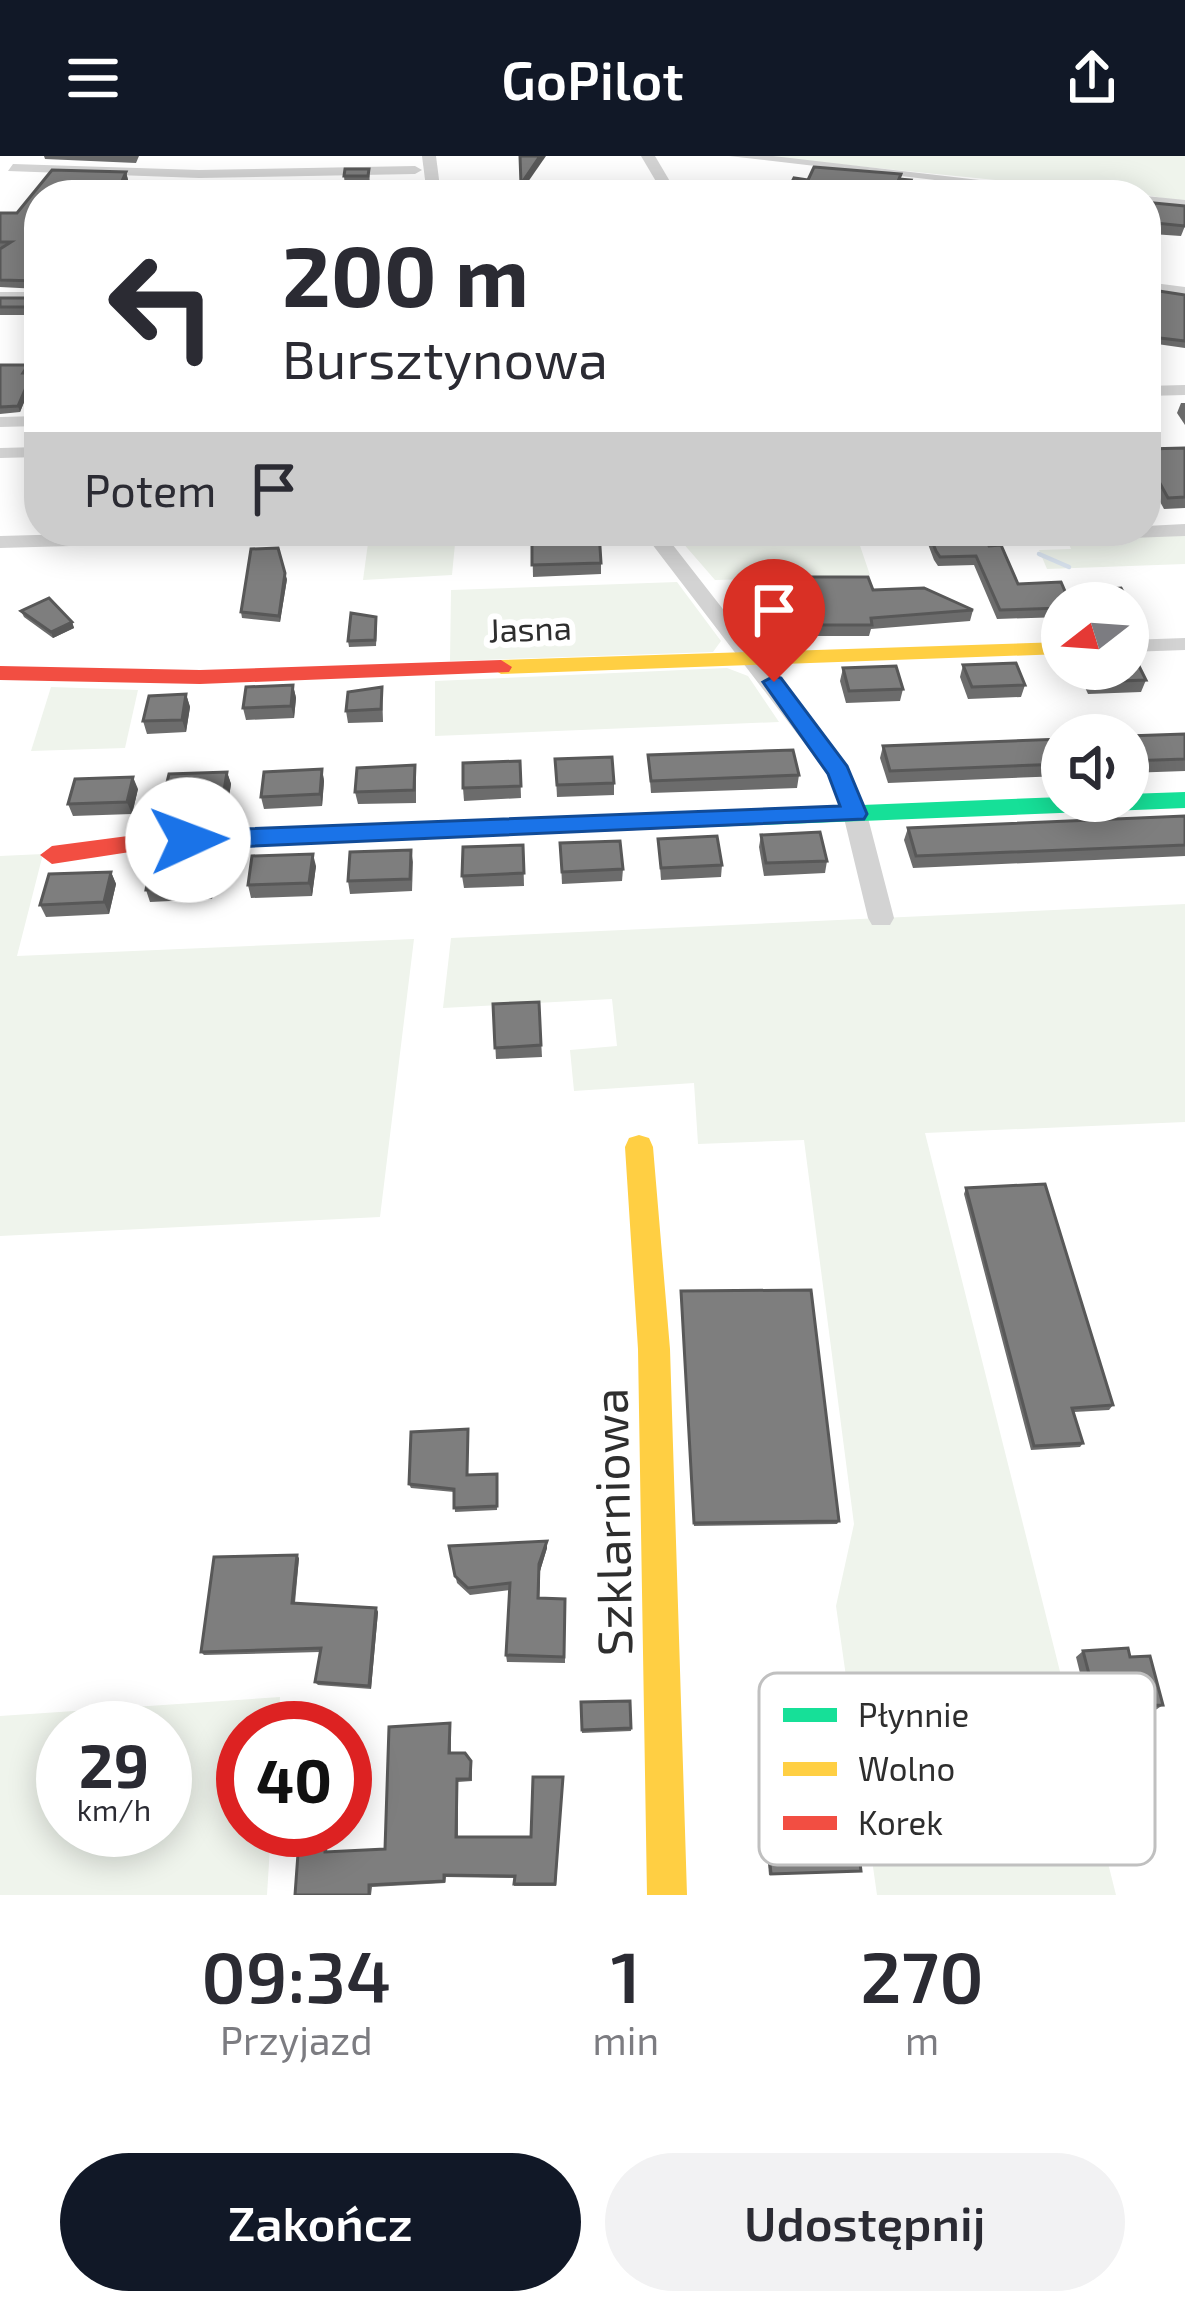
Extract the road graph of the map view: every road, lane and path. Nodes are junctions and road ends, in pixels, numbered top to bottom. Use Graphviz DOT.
graph roads {
  1 [pos="736,156"];
  2 [pos="13,168"];
  3 [pos="415,170"];
  4 [pos="960,180"];
  5 [pos="1162,523"];
  6 [pos="1185,526"];
  7 [pos="664,546"];
  8 [pos="1185,644"];
  9 [pos="1149,645"];
  10 [pos="1041,649"];
  11 [pos="753,657"];
  12 [pos="0,673"];
  13 [pos="1185,800"];
  14 [pos="855,814"];
  15 [pos="52,855"];
  16 [pos="881,918"];
  17 [pos="639,1147"];
  18 [pos="668,1895"];
  1 -- 4 [label="street"];
  2 -- 3 [label="street"];
  5 -- 6 [label="street"];
  7 -- 11 [label="street"];
  8 -- 9 [label="street"];
  10 -- 11 [label="street, Jasna"];
  11 -- 12 [label="street, Jasna"];
  11 -- 14 [label="street"];
  13 -- 14 [label="street"];
  14 -- 15 [label="street"];
  14 -- 16 [label="street"];
  17 -- 18 [label="street, Szklarniowa"];
}
